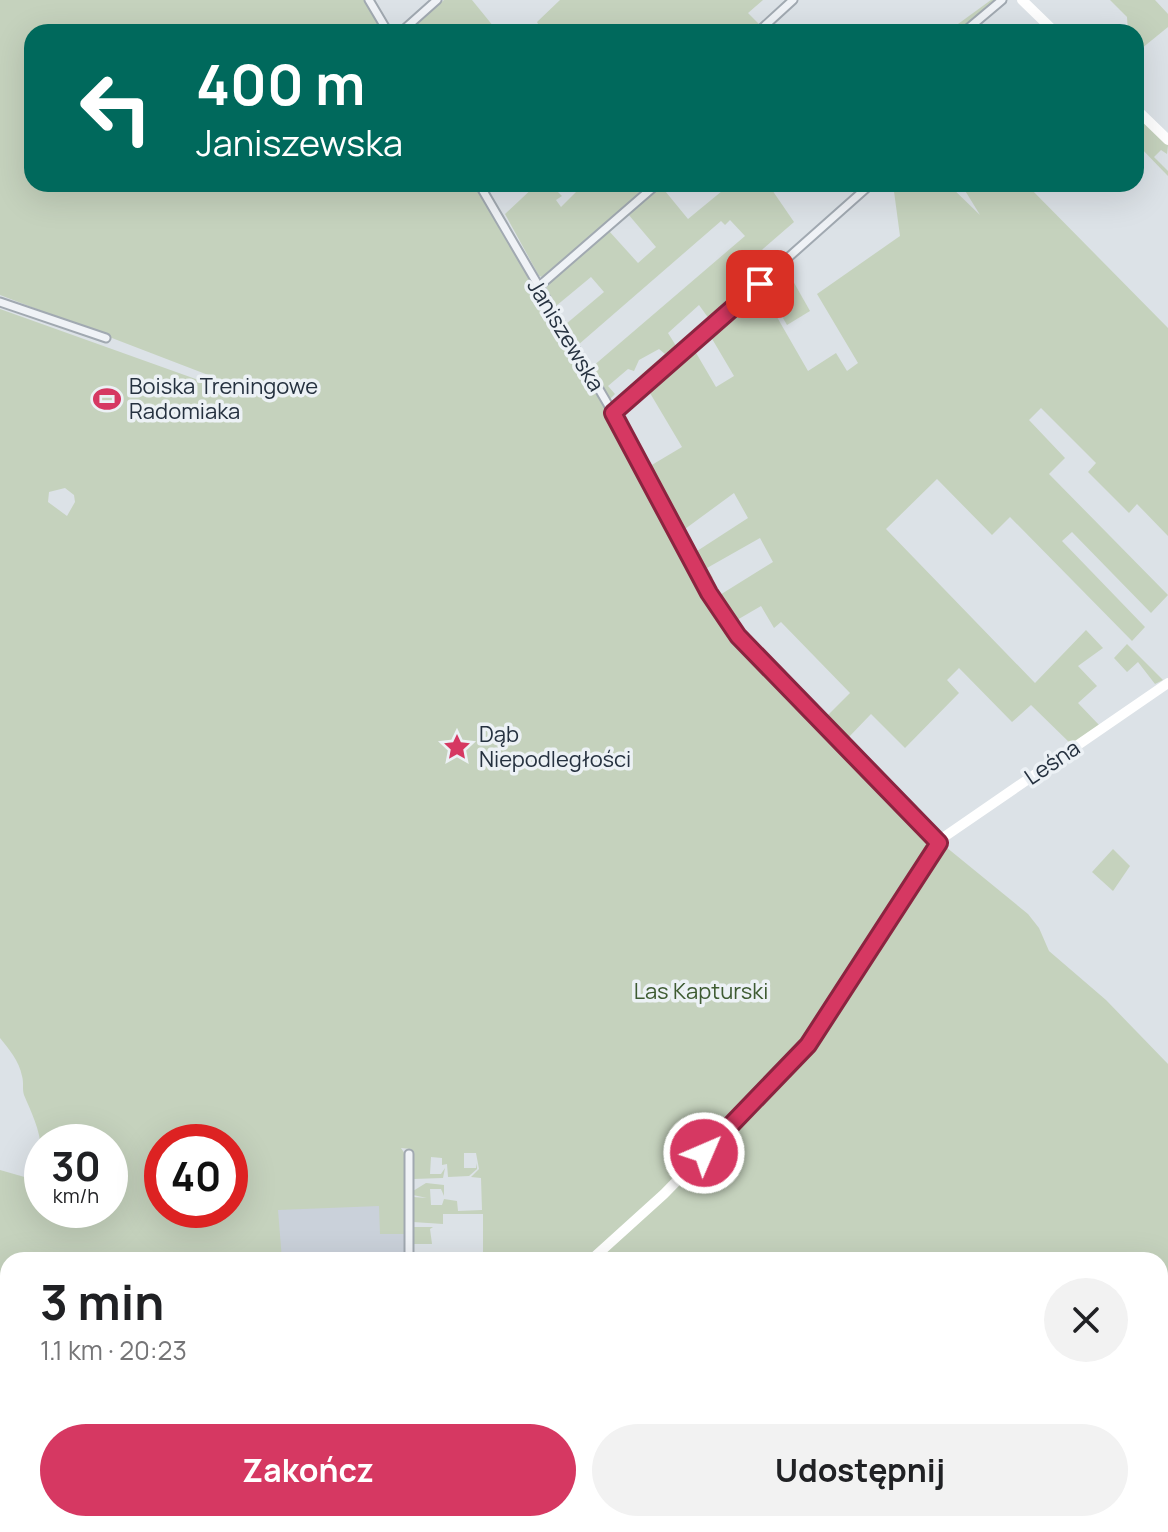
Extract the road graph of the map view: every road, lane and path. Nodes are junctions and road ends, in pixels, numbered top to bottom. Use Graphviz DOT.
graph roads {
  1 [pos="369,0"];
  2 [pos="437,0"];
  3 [pos="793,0"];
  4 [pos="1002,0"];
  5 [pos="1022,0"];
  6 [pos="383,24"];
  7 [pos="410,24"];
  8 [pos="767,24"];
  9 [pos="974,24"];
  10 [pos="1047,24"];
  11 [pos="1144,117"];
  12 [pos="1168,140"];
  13 [pos="483,192"];
  14 [pos="648,192"];
  15 [pos="862,192"];
  16 [pos="537,288"];
  17 [pos="0,302"];
  18 [pos="106,338"];
  19 [pos="613,413"];
  20 [pos="1168,683"];
  21 [pos="939,843"];
  22 [pos="409,1154"];
  23 [pos="409,1252"];
  24 [pos="600,1252"];
  1 -- 6 [label="street"];
  2 -- 7 [label="street"];
  3 -- 8 [label="street"];
  4 -- 9 [label="street"];
  5 -- 10 [label="street"];
  11 -- 12 [label="street"];
  13 -- 16 [label="street, Janiszewska"];
  14 -- 16 [label="street"];
  15 -- 19 [label="street"];
  16 -- 19 [label="street, Janiszewska"];
  17 -- 18 [label="street"];
  19 -- 21 [label="street, Janiszewska"];
  20 -- 21 [label="street, Leśna"];
  21 -- 24 [label="street"];
  22 -- 23 [label="street"];
}
